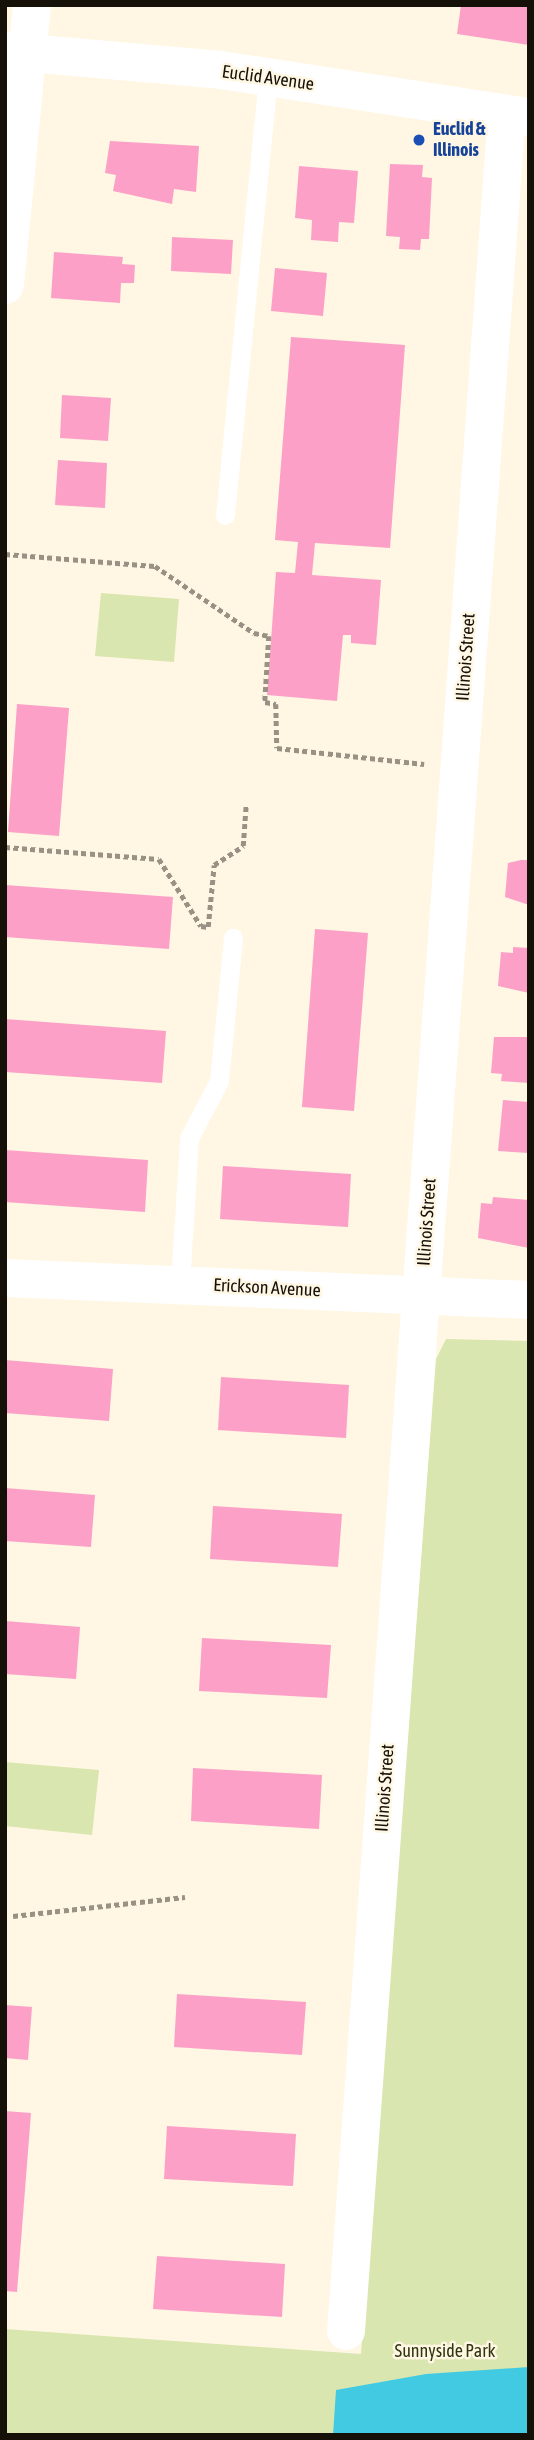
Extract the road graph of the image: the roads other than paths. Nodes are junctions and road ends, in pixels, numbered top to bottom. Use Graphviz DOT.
graph roads {
  1 [pos="32,5"];
  2 [pos="18,51"];
  3 [pos="268,78"];
  4 [pos="518,115"];
  5 [pos="5,285"];
  6 [pos="225,515"];
  7 [pos="233,938"];
  8 [pos="5,1278"];
  9 [pos="180,1283"];
  10 [pos="421,1296"];
  11 [pos="529,1300"];
  12 [pos="346,2331"];
  1 -- 2 [label="street"];
  2 -- 3 [label="street, Euclid Avenue"];
  2 -- 5 [label="street"];
  3 -- 4 [label="street, Euclid Avenue"];
  3 -- 6 [label="lane"];
  4 -- 10 [label="street, Illinois Street"];
  7 -- 9 [label="lane"];
  8 -- 9 [label="street, Erickson Avenue"];
  9 -- 10 [label="street, Erickson Avenue"];
  10 -- 11 [label="street, Erickson Avenue"];
  10 -- 12 [label="street, Illinois Street"];
}
